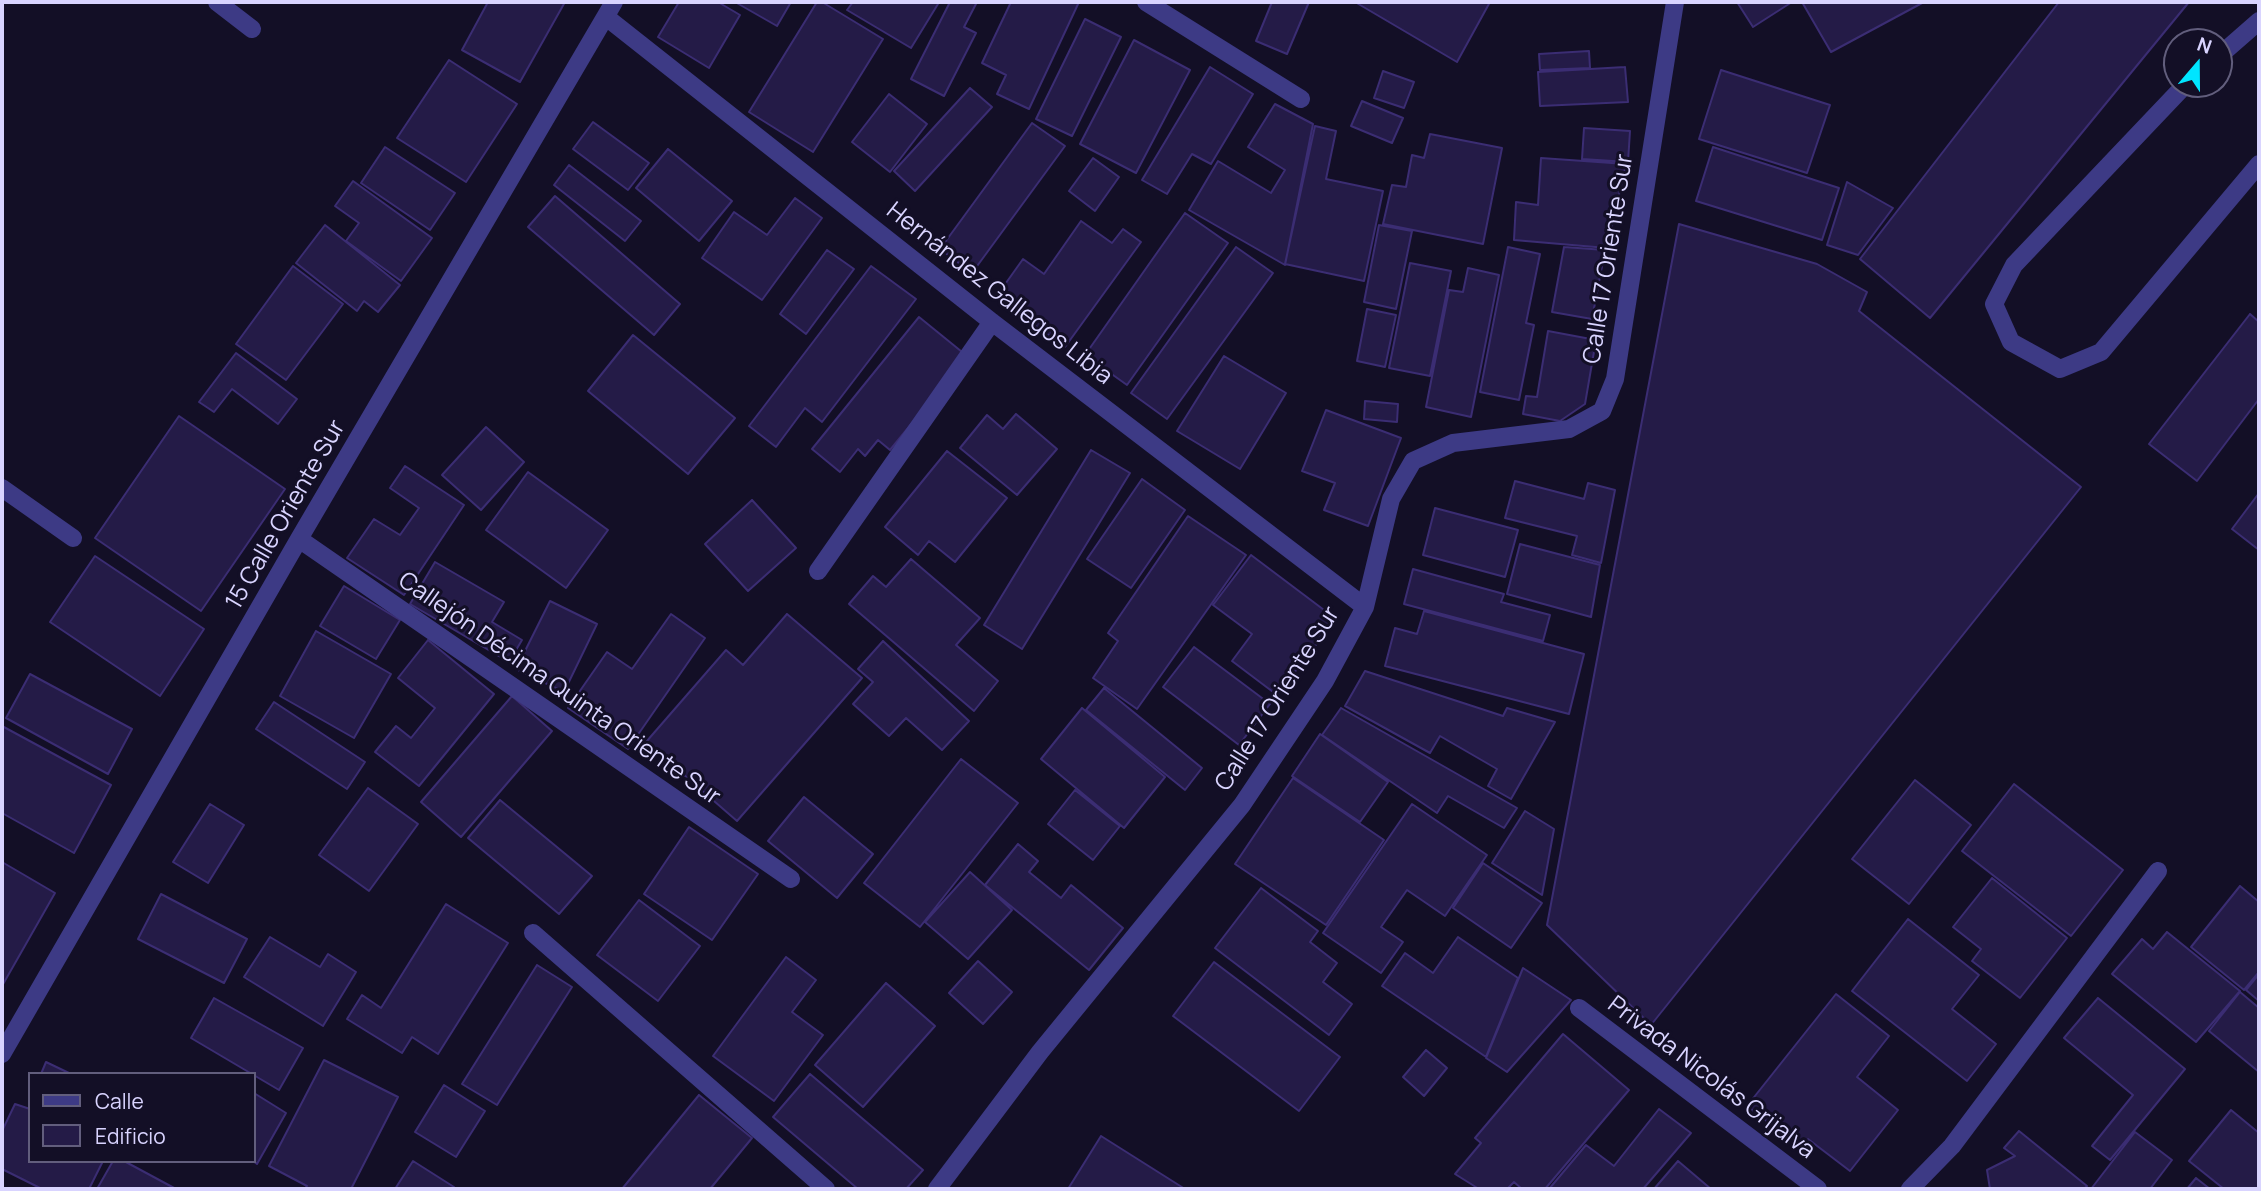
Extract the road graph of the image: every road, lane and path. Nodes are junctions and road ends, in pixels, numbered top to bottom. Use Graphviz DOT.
graph roads {
  1 [pos="217,2"];
  2 [pos="1146,2"];
  3 [pos="1675,2"];
  4 [pos="610,9"];
  5 [pos="2259,21"];
  6 [pos="252,29"];
  7 [pos="2233,44"];
  8 [pos="2173,98"];
  9 [pos="1301,99"];
  10 [pos="2259,164"];
  11 [pos="992,322"];
  12 [pos="2,488"];
  13 [pos="73,538"];
  14 [pos="299,539"];
  15 [pos="818,571"];
  16 [pos="1365,607"];
  17 [pos="2158,871"];
  18 [pos="791,879"];
  19 [pos="533,933"];
  20 [pos="1579,1008"];
  21 [pos="2,1054"];
  22 [pos="1808,1186"];
  23 [pos="826,1189"];
  24 [pos="937,1189"];
  25 [pos="1910,1189"];
  1 -- 6 [label="street"];
  2 -- 9 [label="street"];
  3 -- 16 [label="street, Calle 17 Oriente Sur"];
  4 -- 11 [label="street, Hernández Gallegos Libia"];
  4 -- 14 [label="street, 15 Calle Oriente Sur"];
  5 -- 7 [label="street"];
  8 -- 10 [label="street"];
  11 -- 15 [label="street"];
  11 -- 16 [label="street, Hernández Gallegos Libia"];
  12 -- 13 [label="street"];
  14 -- 18 [label="street, Callejón Décima Quinta Oriente Sur"];
  14 -- 21 [label="street, 15 Calle Oriente Sur"];
  16 -- 24 [label="street, Calle 17 Oriente Sur"];
  17 -- 25 [label="street"];
  19 -- 23 [label="street"];
  20 -- 22 [label="street, Privada Nicolás Grijalva"];
}
